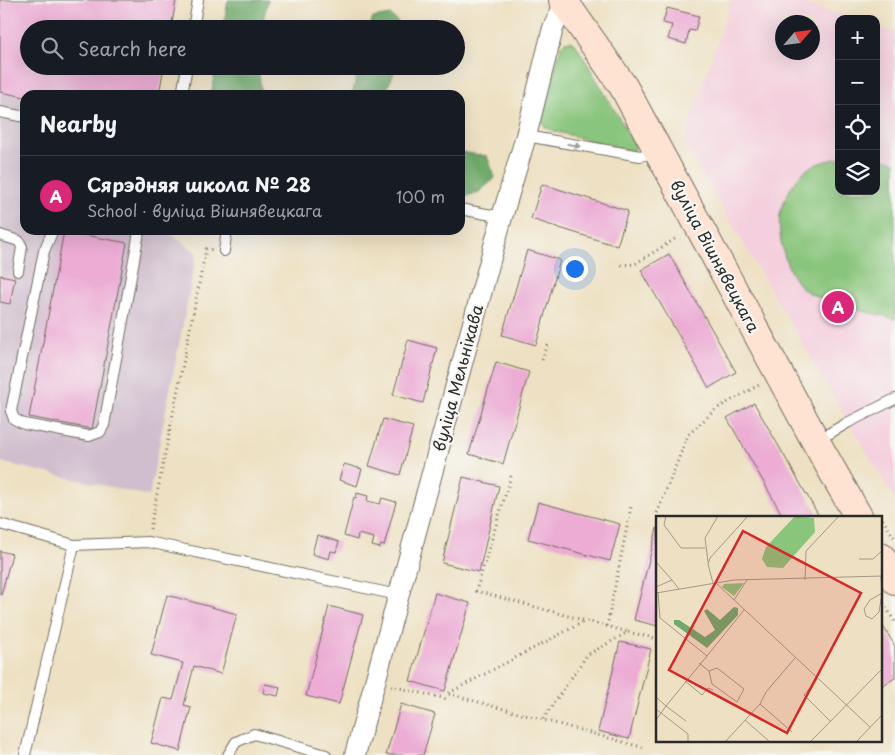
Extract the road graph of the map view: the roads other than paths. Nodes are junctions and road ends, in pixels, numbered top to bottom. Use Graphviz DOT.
graph roads {
  1 [pos="198,0"];
  2 [pos="564,2"];
  3 [pos="195,20"];
  4 [pos="185,75"];
  5 [pos="183,90"];
  6 [pos="0,112"];
  7 [pos="20,116"];
  8 [pos="526,136"];
  9 [pos="658,152"];
  10 [pos="465,210"];
  11 [pos="502,217"];
  12 [pos="0,235"];
  13 [pos="52,235"];
  14 [pos="138,235"];
  15 [pos="226,235"];
  16 [pos="224,251"];
  17 [pos="18,271"];
  18 [pos="895,399"];
  19 [pos="816,442"];
  20 [pos="858,516"];
  21 [pos="0,524"];
  22 [pos="74,545"];
  23 [pos="882,559"];
  24 [pos="895,580"];
  25 [pos="398,595"];
  26 [pos="25,755"];
  27 [pos="228,755"];
  28 [pos="326,755"];
  29 [pos="355,755"];
  1 -- 3 [label="lane"];
  2 -- 8 [label="street, вуліца Мельнікава"];
  2 -- 9 [label="main road, вуліца Вішнявецкага"];
  4 -- 5 [label="lane"];
  6 -- 7 [label="lane"];
  8 -- 9 [label="lane, one-way"];
  8 -- 11 [label="street, вуліца Мельнікава"];
  9 -- 19 [label="main road, вуліца Вішнявецкага"];
  10 -- 11 [label="lane"];
  11 -- 25 [label="street, вуліца Мельнікава"];
  12 -- 17 [label="lane"];
  13 -- 14 [label="lane"];
  15 -- 16 [label="lane"];
  18 -- 19 [label="lane"];
  19 -- 20 [label="main road, вуліца Вішнявецкага"];
  21 -- 22 [label="lane"];
  22 -- 25 [label="lane"];
  22 -- 26 [label="lane"];
  23 -- 24 [label="main road"];
  25 -- 29 [label="street, вуліца Мельнікава"];
  27 -- 28 [label="lane"];
}
